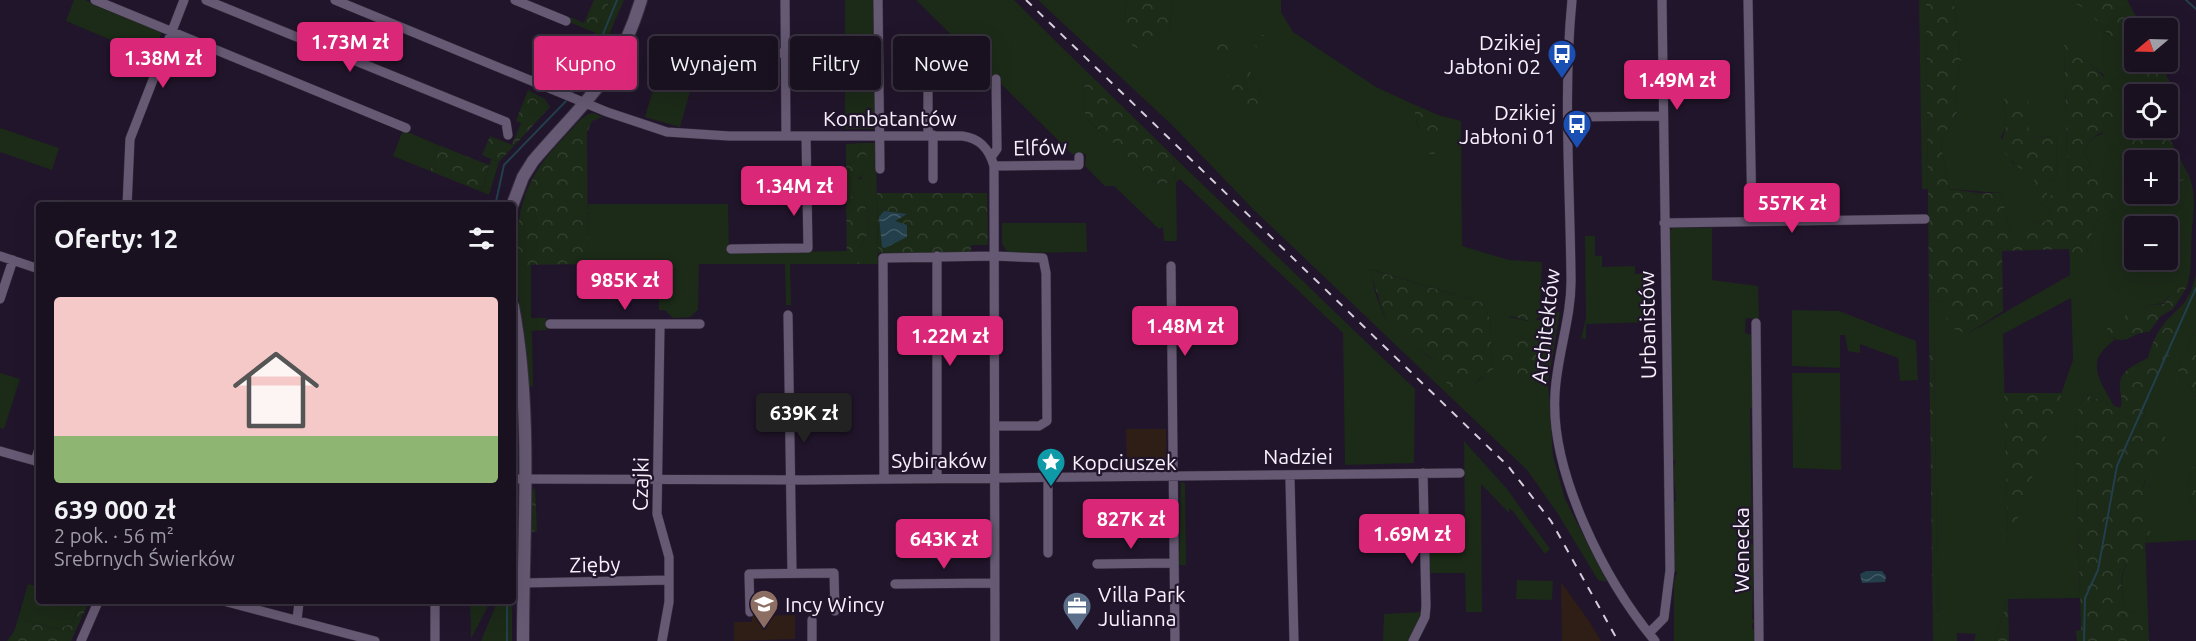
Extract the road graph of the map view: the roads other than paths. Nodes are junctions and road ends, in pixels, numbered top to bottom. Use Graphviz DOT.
graph roads {
  1 [pos="95,0"];
  2 [pos="184,0"];
  3 [pos="206,0"];
  4 [pos="336,0"];
  5 [pos="515,0"];
  6 [pos="641,0"];
  7 [pos="785,0"];
  8 [pos="878,0"];
  9 [pos="1572,0"];
  10 [pos="1662,0"];
  11 [pos="1749,0"];
  12 [pos="566,21"];
  13 [pos="171,31"];
  14 [pos="778,52"];
  15 [pos="785,52"];
  16 [pos="996,79"];
  17 [pos="929,90"];
  18 [pos="587,104"];
  19 [pos="1664,116"];
  20 [pos="1569,117"];
  21 [pos="406,128"];
  22 [pos="508,135"];
  23 [pos="931,135"];
  24 [pos="786,136"];
  25 [pos="806,136"];
  26 [pos="879,136"];
  27 [pos="1079,157"];
  28 [pos="993,161"];
  29 [pos="880,169"];
  30 [pos="933,179"];
  31 [pos="127,202"];
  32 [pos="514,202"];
  33 [pos="1925,219"];
  34 [pos="1752,220"];
  35 [pos="1664,223"];
  36 [pos="731,249"];
  37 [pos="0,256"];
  38 [pos="937,256"];
  39 [pos="994,256"];
  40 [pos="13,260"];
  41 [pos="1171,266"];
  42 [pos="36,267"];
  43 [pos="0,299"];
  44 [pos="788,315"];
  45 [pos="516,322"];
  46 [pos="1756,323"];
  47 [pos="550,324"];
  48 [pos="660,324"];
  49 [pos="700,324"];
  50 [pos="994,426"];
  51 [pos="0,451"];
  52 [pos="36,461"];
  53 [pos="1424,473"];
  54 [pos="1460,473"];
  55 [pos="1174,475"];
  56 [pos="1047,477"];
  57 [pos="884,478"];
  58 [pos="937,478"];
  59 [pos="995,478"];
  60 [pos="519,479"];
  61 [pos="658,479"];
  62 [pos="791,480"];
  63 [pos="1290,480"];
  64 [pos="1048,553"];
  65 [pos="1173,563"];
  66 [pos="1097,564"];
  67 [pos="792,573"];
  68 [pos="808,573"];
  69 [pos="669,580"];
  70 [pos="523,583"];
  71 [pos="994,583"];
  72 [pos="895,584"];
  73 [pos="808,585"];
  74 [pos="97,604"];
  75 [pos="235,604"];
  76 [pos="299,604"];
  77 [pos="435,604"];
  78 [pos="835,611"];
  79 [pos="750,612"];
  80 [pos="297,620"];
  81 [pos="812,620"];
  82 [pos="1652,637"];
  83 [pos="81,641"];
  84 [pos="375,641"];
  85 [pos="435,641"];
  86 [pos="523,641"];
  87 [pos="662,641"];
  88 [pos="812,641"];
  89 [pos="995,641"];
  90 [pos="1175,641"];
  91 [pos="1294,641"];
  92 [pos="1413,641"];
  93 [pos="1758,641"];
  1 -- 13 [label="street"];
  2 -- 13 [label="street"];
  3 -- 22 [label="street"];
  4 -- 18 [label="street, Kombatantów"];
  5 -- 12 [label="street"];
  6 -- 18 [label="street"];
  7 -- 15 [label="street"];
  8 -- 26 [label="street"];
  9 -- 20 [label="street, Architektów"];
  10 -- 19 [label="street, Urbanistów"];
  11 -- 34 [label="street"];
  13 -- 21 [label="street"];
  13 -- 31 [label="street"];
  14 -- 15 [label="street"];
  15 -- 24 [label="street"];
  16 -- 28 [label="street"];
  17 -- 23 [label="street"];
  18 -- 24 [label="street, Kombatantów"];
  18 -- 32 [label="street"];
  19 -- 20 [label="street"];
  19 -- 35 [label="street, Urbanistów"];
  20 -- 82 [label="street, Architektów"];
  23 -- 26 [label="street, Kombatantów"];
  23 -- 28 [label="street, Kombatantów"];
  23 -- 30 [label="street"];
  24 -- 25 [label="street, Kombatantów"];
  25 -- 26 [label="street, Kombatantów"];
  25 -- 36 [label="street"];
  26 -- 29 [label="street"];
  27 -- 28 [label="street, Elfów"];
  28 -- 39 [label="street"];
  33 -- 34 [label="street"];
  34 -- 35 [label="street"];
  35 -- 82 [label="street, Urbanistów"];
  37 -- 40 [label="street"];
  38 -- 39 [label="street"];
  38 -- 57 [label="street"];
  38 -- 58 [label="street"];
  39 -- 50 [label="street"];
  39 -- 50 [label="street"];
  40 -- 42 [label="street"];
  40 -- 43 [label="street"];
  41 -- 55 [label="street"];
  44 -- 62 [label="street"];
  45 -- 60 [label="street"];
  46 -- 93 [label="street, Wenecka"];
  47 -- 48 [label="street"];
  48 -- 49 [label="street"];
  48 -- 61 [label="street, Czajki"];
  50 -- 59 [label="street"];
  51 -- 52 [label="street"];
  53 -- 54 [label="street, Nadziei"];
  53 -- 55 [label="street, Nadziei"];
  53 -- 92 [label="street"];
  55 -- 56 [label="street, Sybiraków"];
  55 -- 65 [label="street"];
  56 -- 59 [label="street, Sybiraków"];
  56 -- 64 [label="street"];
  57 -- 58 [label="street, Sybiraków"];
  57 -- 62 [label="street, Sybiraków"];
  58 -- 59 [label="street, Sybiraków"];
  59 -- 71 [label="street"];
  60 -- 61 [label="street, Sybiraków"];
  60 -- 70 [label="street"];
  61 -- 62 [label="street, Sybiraków"];
  61 -- 69 [label="street, Czajki"];
  62 -- 67 [label="street"];
  63 -- 91 [label="street"];
  65 -- 66 [label="street"];
  65 -- 90 [label="street"];
  67 -- 68 [label="street"];
  67 -- 79 [label="street"];
  68 -- 73 [label="street"];
  68 -- 78 [label="street"];
  69 -- 70 [label="street, Zięby"];
  69 -- 87 [label="street, Czajki"];
  70 -- 86 [label="street"];
  71 -- 72 [label="street"];
  71 -- 89 [label="street"];
  74 -- 83 [label="street"];
  75 -- 80 [label="street"];
  76 -- 80 [label="street"];
  77 -- 85 [label="street"];
  80 -- 84 [label="street"];
  81 -- 88 [label="street"];
}
